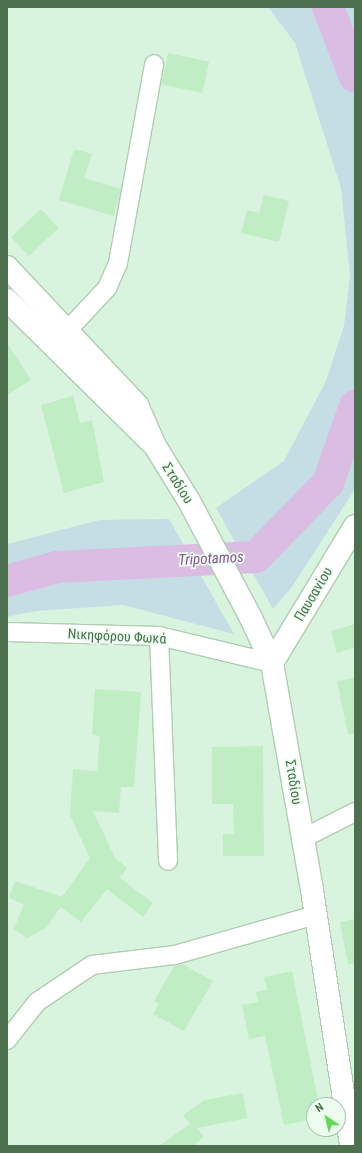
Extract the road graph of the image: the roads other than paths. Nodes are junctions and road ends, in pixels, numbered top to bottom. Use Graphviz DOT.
graph roads {
  1 [pos="154,64"];
  2 [pos="7,267"];
  3 [pos="7,300"];
  4 [pos="67,331"];
  5 [pos="155,446"];
  6 [pos="354,531"];
  7 [pos="7,632"];
  8 [pos="159,636"];
  9 [pos="272,663"];
  10 [pos="355,812"];
  11 [pos="304,838"];
  12 [pos="168,861"];
  13 [pos="315,915"];
  14 [pos="7,1040"];
  15 [pos="351,1146"];
  1 -- 4 [label="street"];
  2 -- 4 [label="main road, Σταδίου"];
  3 -- 5 [label="main road, Σταδίου"];
  4 -- 5 [label="main road, Σταδίου"];
  5 -- 9 [label="main road, Σταδίου"];
  6 -- 9 [label="main road, Παυσανίου"];
  7 -- 8 [label="street, Νικηφόρου Φωκά"];
  8 -- 9 [label="street, Νικηφόρου Φωκά"];
  8 -- 12 [label="street"];
  9 -- 11 [label="main road, Σταδίου"];
  10 -- 11 [label="street"];
  11 -- 13 [label="main road, Σταδίου"];
  13 -- 14 [label="street"];
  13 -- 15 [label="main road, Σταδίου"];
}
